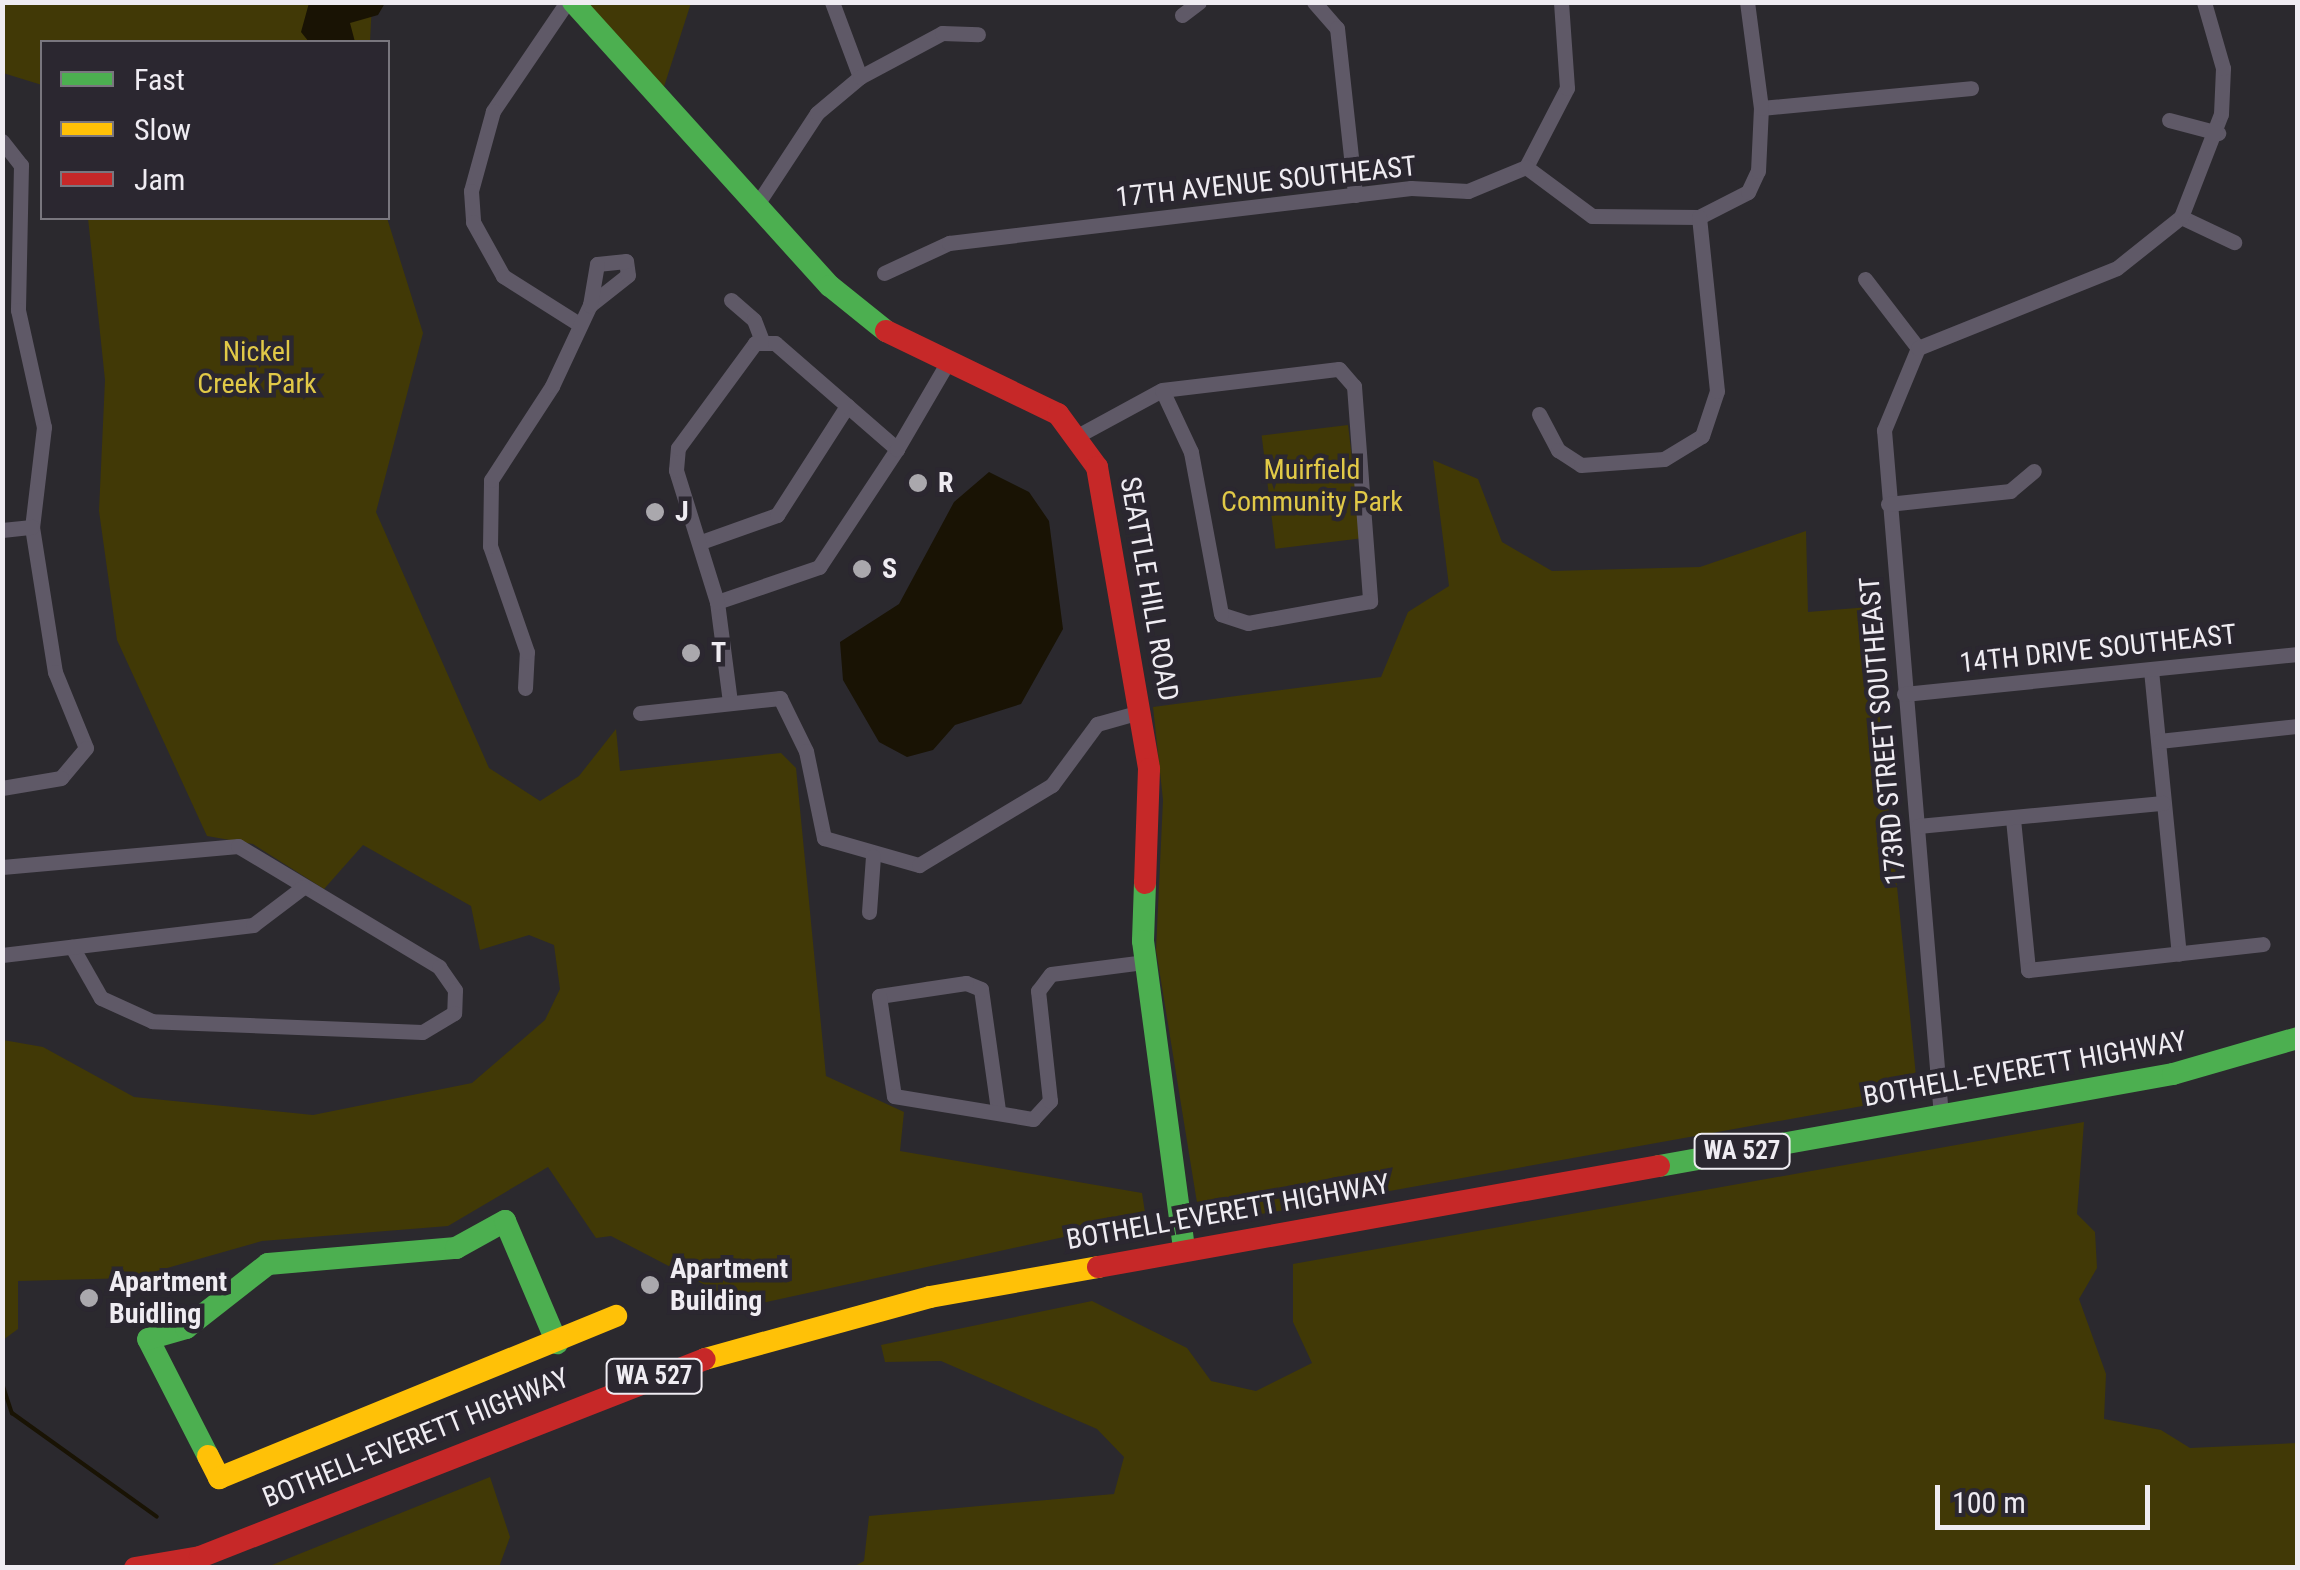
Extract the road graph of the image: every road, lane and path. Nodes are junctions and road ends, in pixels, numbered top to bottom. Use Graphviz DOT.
graph roads {
  1 [pos="570,2"];
  2 [pos="832,2"];
  3 [pos="1199,2"];
  4 [pos="1314,2"];
  5 [pos="1560,2"];
  6 [pos="1748,2"];
  7 [pos="2204,2"];
  8 [pos="1182,15"];
  9 [pos="978,34"];
  10 [pos="860,77"];
  11 [pos="1971,88"];
  12 [pos="1761,108"];
  13 [pos="2169,120"];
  14 [pos="2218,133"];
  15 [pos="2,141"];
  16 [pos="1526,167"];
  17 [pos="1355,194"];
  18 [pos="756,206"];
  19 [pos="1699,217"];
  20 [pos="2182,217"];
  21 [pos="2234,242"];
  22 [pos="884,273"];
  23 [pos="1866,279"];
  24 [pos="731,300"];
  25 [pos="590,305"];
  26 [pos="579,324"];
  27 [pos="762,341"];
  28 [pos="1918,348"];
  29 [pos="946,365"];
  30 [pos="1162,390"];
  31 [pos="847,406"];
  32 [pos="1539,414"];
  33 [pos="1079,435"];
  34 [pos="897,449"];
  35 [pos="2034,471"];
  36 [pos="1888,504"];
  37 [pos="32,527"];
  38 [pos="2,530"];
  39 [pos="701,542"];
  40 [pos="717,602"];
  41 [pos="2298,654"];
  42 [pos="2150,670"];
  43 [pos="525,688"];
  44 [pos="1904,694"];
  45 [pos="730,702"];
  46 [pos="1140,712"];
  47 [pos="640,713"];
  48 [pos="2298,726"];
  49 [pos="2158,740"];
  50 [pos="2,788"];
  51 [pos="2164,804"];
  52 [pos="2014,819"];
  53 [pos="1918,826"];
  54 [pos="873,856"];
  55 [pos="2,867"];
  56 [pos="303,887"];
  57 [pos="869,912"];
  58 [pos="2263,944"];
  59 [pos="72,947"];
  60 [pos="2,954"];
  61 [pos="2179,954"];
  62 [pos="1145,962"];
  63 [pos="2298,1038"];
  64 [pos="998,1110"];
  65 [pos="1941,1116"];
  66 [pos="1184,1249"];
  67 [pos="616,1316"];
  68 [pos="556,1344"];
  69 [pos="195,1562"];
  70 [pos="135,1568"];
  1 -- 18 [label="street, SEATTLE HILL ROAD"];
  1 -- 26 [label="street"];
  2 -- 10 [label="street"];
  3 -- 8 [label="street"];
  4 -- 17 [label="street"];
  5 -- 16 [label="street"];
  6 -- 12 [label="street"];
  7 -- 14 [label="street"];
  9 -- 10 [label="street"];
  10 -- 18 [label="street"];
  11 -- 12 [label="street"];
  12 -- 19 [label="street"];
  13 -- 14 [label="street"];
  14 -- 20 [label="street"];
  15 -- 37 [label="street"];
  16 -- 17 [label="street, 17TH AVENUE SOUTHEAST"];
  16 -- 19 [label="street"];
  17 -- 22 [label="street, 17TH AVENUE SOUTHEAST"];
  18 -- 29 [label="street, SEATTLE HILL ROAD"];
  19 -- 32 [label="street"];
  20 -- 21 [label="street"];
  20 -- 28 [label="street"];
  23 -- 28 [label="street"];
  24 -- 27 [label="street"];
  25 -- 26 [label="street"];
  26 -- 43 [label="street"];
  27 -- 31 [label="street"];
  27 -- 39 [label="street"];
  28 -- 36 [label="street, 173RD STREET SOUTHEAST"];
  29 -- 33 [label="street, SEATTLE HILL ROAD"];
  29 -- 34 [label="street"];
  30 -- 30 [label="street"];
  30 -- 33 [label="street"];
  31 -- 34 [label="street"];
  31 -- 39 [label="street"];
  33 -- 46 [label="street, SEATTLE HILL ROAD"];
  34 -- 40 [label="street"];
  35 -- 36 [label="street"];
  36 -- 44 [label="street, 173RD STREET SOUTHEAST"];
  37 -- 38 [label="street"];
  37 -- 50 [label="street"];
  39 -- 40 [label="street"];
  40 -- 45 [label="street"];
  41 -- 42 [label="street, 14TH DRIVE SOUTHEAST"];
  42 -- 44 [label="street, 14TH DRIVE SOUTHEAST"];
  42 -- 49 [label="street"];
  44 -- 53 [label="street, 173RD STREET SOUTHEAST"];
  45 -- 47 [label="street"];
  45 -- 54 [label="street"];
  46 -- 54 [label="street"];
  46 -- 62 [label="street, SEATTLE HILL ROAD"];
  48 -- 49 [label="street"];
  49 -- 51 [label="street"];
  51 -- 52 [label="street"];
  51 -- 61 [label="street"];
  52 -- 53 [label="street"];
  52 -- 61 [label="street"];
  53 -- 65 [label="street, 173RD STREET SOUTHEAST"];
  54 -- 57 [label="street"];
  55 -- 56 [label="street"];
  56 -- 59 [label="street"];
  56 -- 59 [label="street"];
  58 -- 61 [label="street"];
  59 -- 60 [label="street"];
  62 -- 64 [label="street"];
  62 -- 66 [label="street, SEATTLE HILL ROAD"];
  63 -- 65 [label="street, BOTHELL-EVERETT HIGHWAY / WA 527"];
  64 -- 64 [label="street"];
  65 -- 66 [label="street, BOTHELL-EVERETT HIGHWAY / WA 527"];
  66 -- 69 [label="street, BOTHELL-EVERETT HIGHWAY / WA 527"];
  67 -- 68 [label="street"];
  68 -- 68 [label="street"];
  69 -- 70 [label="street, BOTHELL-EVERETT HIGHWAY / WA 527"];
}
